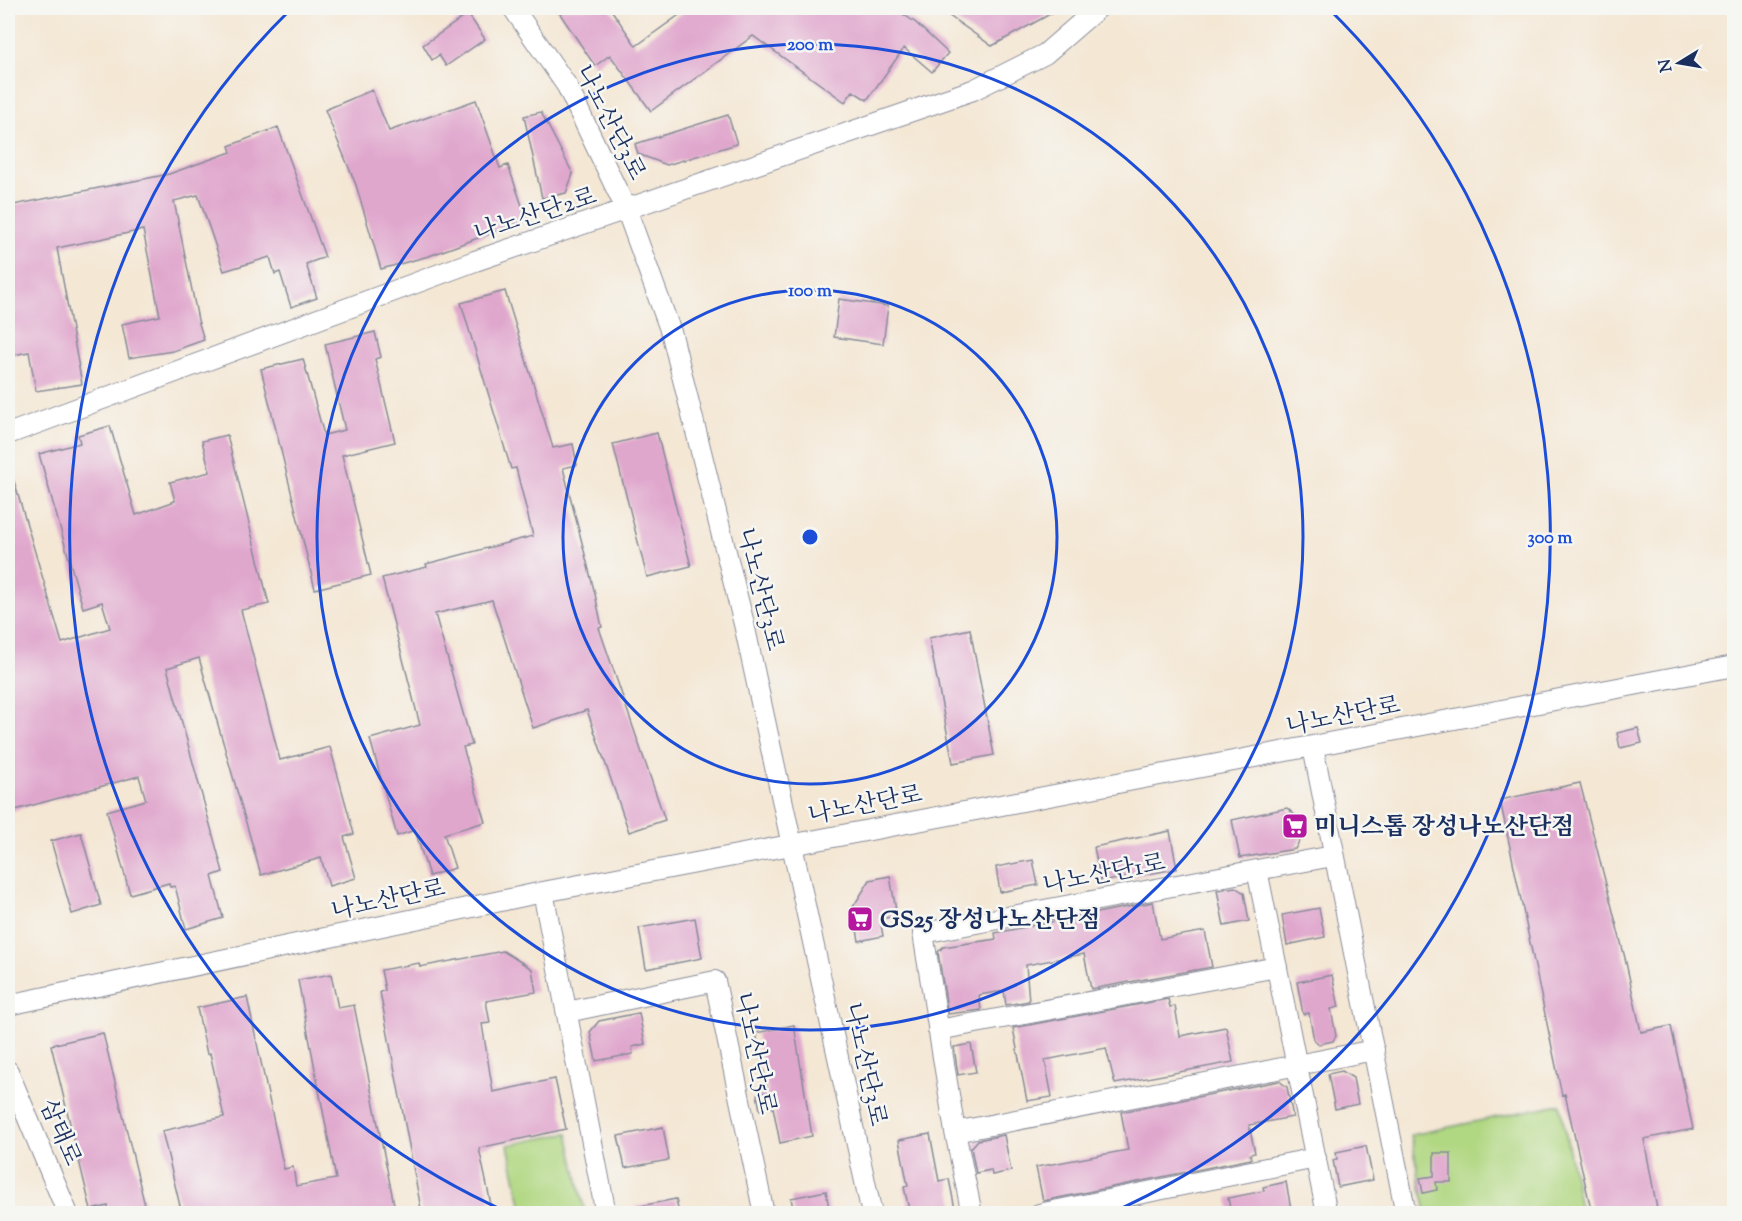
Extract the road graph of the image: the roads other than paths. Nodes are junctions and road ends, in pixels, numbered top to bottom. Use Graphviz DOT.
graph roads {
  1 [pos="513,8"];
  2 [pos="1098,8"];
  3 [pos="627,211"];
  4 [pos="8,434"];
  5 [pos="1734,666"];
  6 [pos="1313,747"];
  7 [pos="792,844"];
  8 [pos="1333,856"];
  9 [pos="1257,870"];
  10 [pos="543,892"];
  11 [pos="1277,968"];
  12 [pos="8,1005"];
  13 [pos="567,1012"];
  14 [pos="938,1030"];
  15 [pos="1374,1050"];
  16 [pos="1297,1065"];
  17 [pos="8,1071"];
  18 [pos="955,1132"];
  19 [pos="1316,1158"];
  20 [pos="68,1214"];
  21 [pos="606,1214"];
  22 [pos="764,1214"];
  23 [pos="872,1214"];
  24 [pos="972,1214"];
  25 [pos="1039,1214"];
  26 [pos="1328,1214"];
  27 [pos="1406,1214"];
  1 -- 3 [label="street, 나노산단3로"];
  2 -- 3 [label="street, 나노산단2로"];
  3 -- 4 [label="street, 나노산단2로"];
  3 -- 7 [label="street, 나노산단3로"];
  5 -- 6 [label="street, 나노산단로"];
  6 -- 7 [label="street, 나노산단로"];
  6 -- 8 [label="street"];
  7 -- 10 [label="street, 나노산단로"];
  7 -- 23 [label="street, 나노산단3로"];
  8 -- 9 [label="street"];
  8 -- 15 [label="street"];
  9 -- 11 [label="street"];
  9 -- 14 [label="street, 나노산단1로"];
  10 -- 12 [label="street, 나노산단로"];
  10 -- 13 [label="street"];
  11 -- 14 [label="street"];
  11 -- 16 [label="street"];
  13 -- 21 [label="street"];
  13 -- 22 [label="street, 나노산단5로"];
  14 -- 18 [label="street, 나노산단1로"];
  15 -- 16 [label="street"];
  15 -- 27 [label="street"];
  16 -- 18 [label="street"];
  16 -- 19 [label="street"];
  17 -- 20 [label="street, 삼태로"];
  18 -- 24 [label="street, 나노산단1로"];
  19 -- 25 [label="street"];
  19 -- 26 [label="street"];
}
